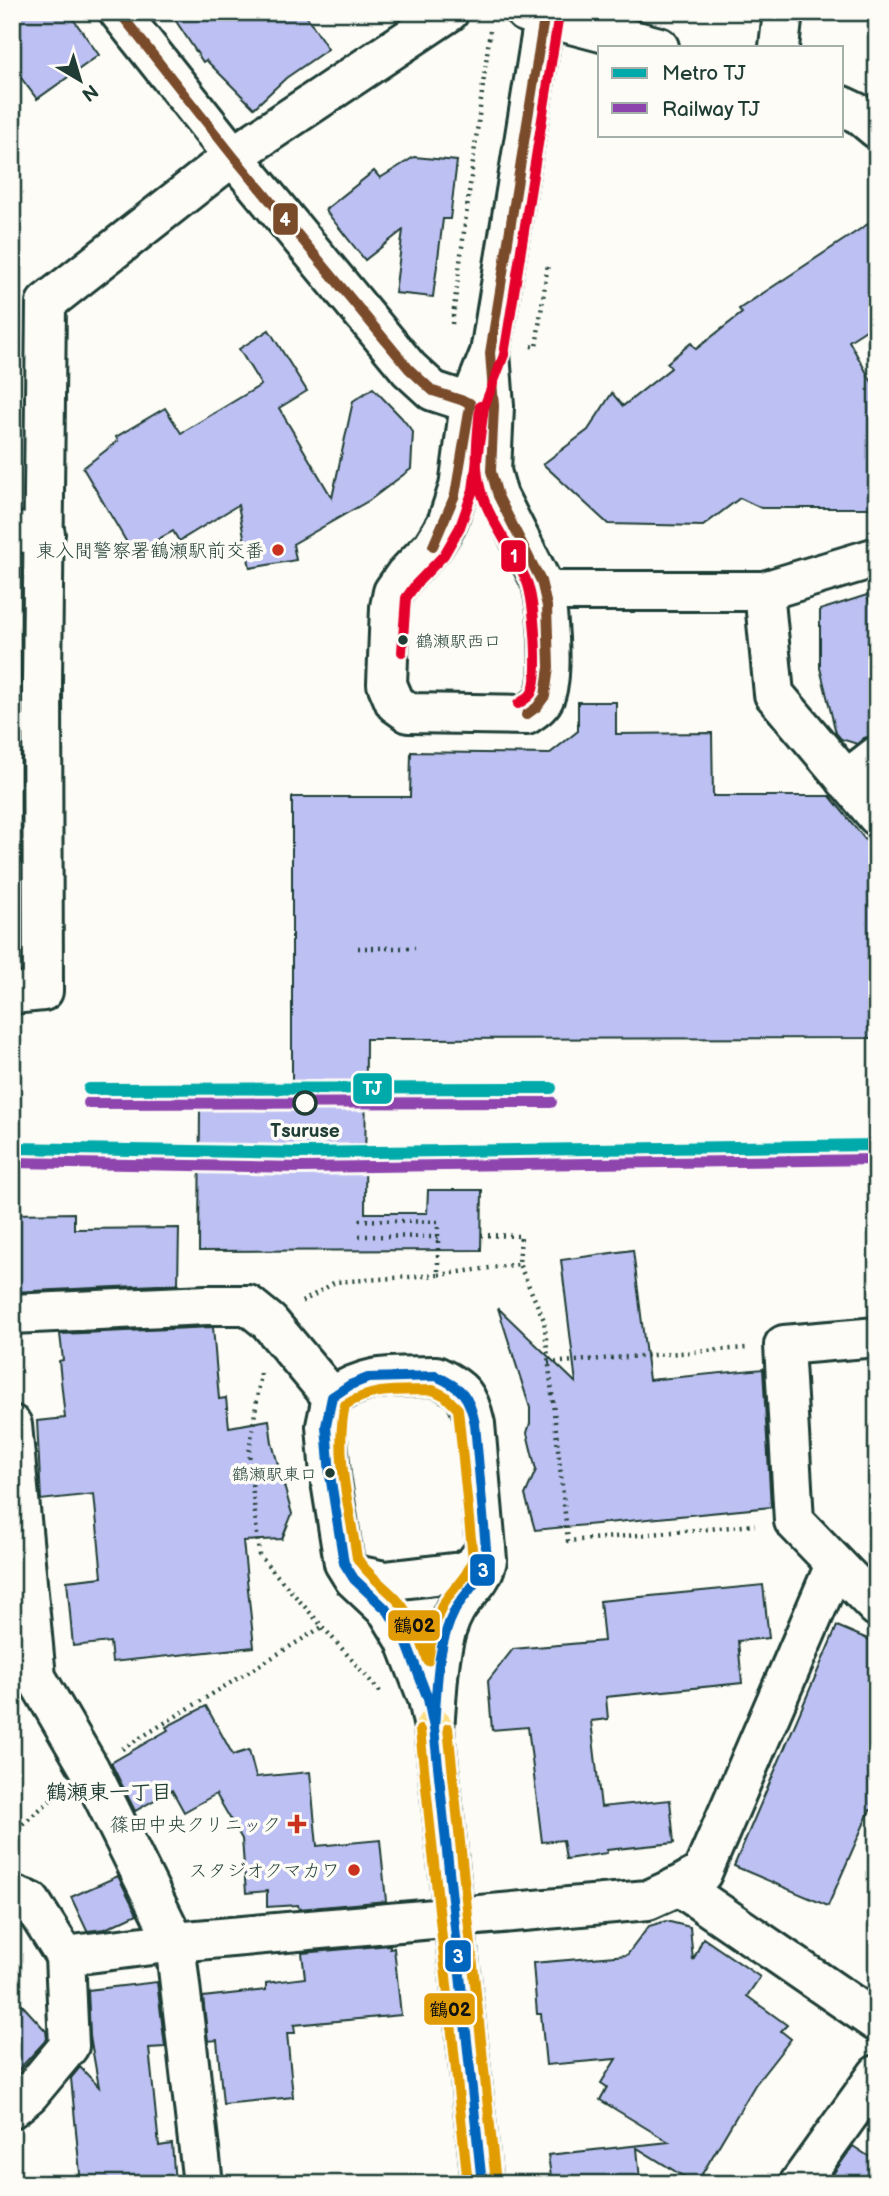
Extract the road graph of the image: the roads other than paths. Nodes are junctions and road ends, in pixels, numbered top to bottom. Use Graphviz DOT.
graph roads {
  1 [pos="119,12"];
  2 [pos="449,12"];
  3 [pos="783,12"];
  4 [pos="538,14"];
  5 [pos="655,46"];
  6 [pos="779,46"];
  7 [pos="844,107"];
  8 [pos="877,129"];
  9 [pos="233,156"];
  10 [pos="490,353"];
  11 [pos="470,403"];
  12 [pos="28,533"];
  13 [pos="517,536"];
  14 [pos="433,546"];
  15 [pos="877,558"];
  16 [pos="544,591"];
  17 [pos="764,591"];
  18 [pos="28,719"];
  19 [pos="877,756"];
  20 [pos="846,780"];
  21 [pos="877,816"];
  22 [pos="12,994"];
  23 [pos="12,1314"];
  24 [pos="877,1337"];
  25 [pos="332,1397"];
  26 [pos="12,1425"];
  27 [pos="486,1549"];
  28 [pos="835,1565"];
  29 [pos="351,1574"];
  30 [pos="877,1607"];
  31 [pos="434,1728"];
  32 [pos="679,1886"];
  33 [pos="12,1895"];
  34 [pos="455,1918"];
  35 [pos="175,1942"];
  36 [pos="65,1956"];
  37 [pos="877,2022"];
  38 [pos="877,2075"];
  39 [pos="12,2109"];
  40 [pos="203,2184"];
  41 [pos="482,2184"];
  42 [pos="799,2184"];
  1 -- 9 [label="street"];
  2 -- 9 [label="street"];
  3 -- 6 [label="street"];
  4 -- 5 [label="street"];
  4 -- 10 [label="street"];
  7 -- 8 [label="street"];
  9 -- 11 [label="street"];
  9 -- 12 [label="street"];
  10 -- 11 [label="street"];
  10 -- 13 [label="street"];
  11 -- 14 [label="street"];
  12 -- 18 [label="street"];
  13 -- 14 [label="street"];
  13 -- 16 [label="street"];
  14 -- 16 [label="street"];
  15 -- 17 [label="street"];
  16 -- 17 [label="street"];
  17 -- 20 [label="street"];
  18 -- 22 [label="street"];
  19 -- 20 [label="street"];
  20 -- 21 [label="street"];
  23 -- 25 [label="street"];
  24 -- 28 [label="street"];
  25 -- 27 [label="street"];
  25 -- 29 [label="street"];
  26 -- 35 [label="street"];
  27 -- 29 [label="street"];
  27 -- 31 [label="street"];
  28 -- 30 [label="street"];
  28 -- 32 [label="street"];
  29 -- 31 [label="street"];
  31 -- 34 [label="main road"];
  32 -- 34 [label="street"];
  32 -- 37 [label="street"];
  33 -- 36 [label="street"];
  34 -- 35 [label="street"];
  34 -- 41 [label="main road"];
  35 -- 36 [label="street"];
  35 -- 40 [label="street"];
  36 -- 39 [label="street"];
  38 -- 42 [label="street"];
}
